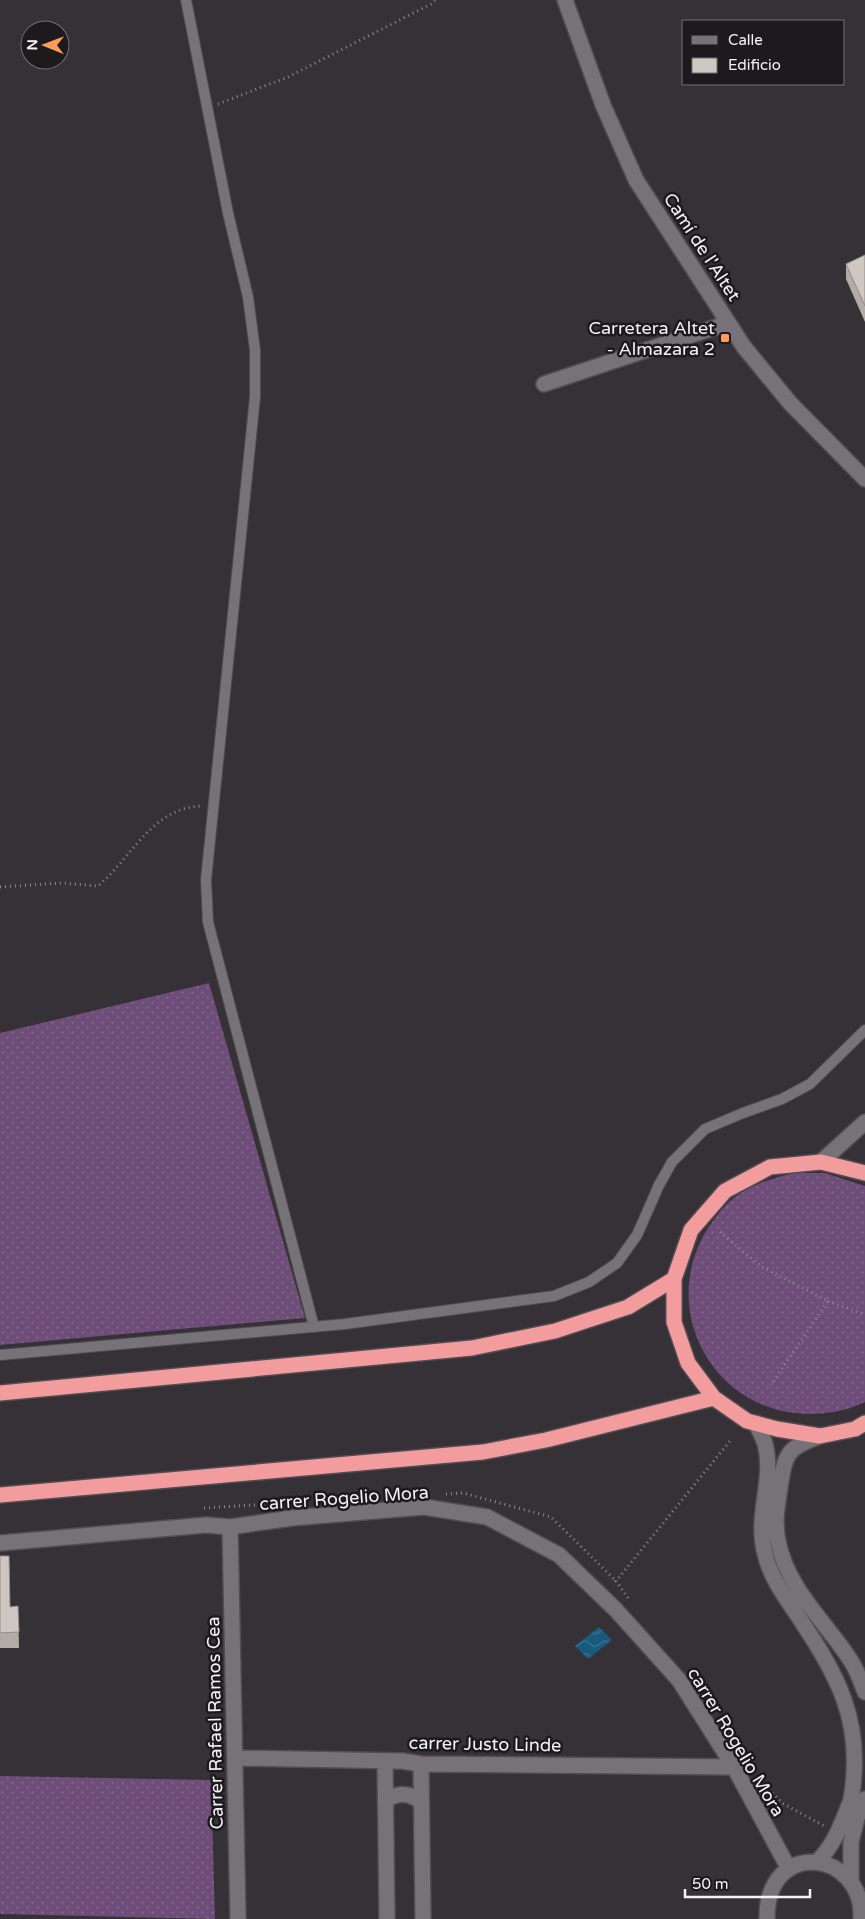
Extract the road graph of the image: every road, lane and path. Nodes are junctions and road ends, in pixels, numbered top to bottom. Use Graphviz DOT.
graph roads {
  1 [pos="186,0"];
  2 [pos="436,0"];
  3 [pos="565,0"];
  4 [pos="207,109"];
  5 [pos="728,323"];
  6 [pos="544,384"];
  7 [pos="865,478"];
  8 [pos="214,806"];
  9 [pos="0,887"];
  10 [pos="865,1030"];
  11 [pos="865,1122"];
  12 [pos="821,1162"];
  13 [pos="865,1173"];
  14 [pos="720,1232"];
  15 [pos="674,1279"];
  16 [pos="828,1301"];
  17 [pos="865,1315"];
  18 [pos="314,1327"];
  19 [pos="0,1355"];
  20 [pos="771,1385"];
  21 [pos="0,1393"];
  22 [pos="714,1398"];
  23 [pos="756,1423"];
  24 [pos="861,1429"];
  25 [pos="820,1436"];
  26 [pos="730,1441"];
  27 [pos="0,1495"];
  28 [pos="230,1527"];
  29 [pos="0,1543"];
  30 [pos="634,1605"];
  31 [pos="865,1692"];
  32 [pos="235,1758"];
  33 [pos="385,1761"];
  34 [pos="421,1764"];
  35 [pos="734,1767"];
  36 [pos="758,1778"];
  37 [pos="865,1799"];
  38 [pos="386,1800"];
  39 [pos="421,1802"];
  40 [pos="837,1836"];
  41 [pos="817,1862"];
  42 [pos="789,1869"];
  43 [pos="851,1880"];
  44 [pos="238,1919"];
  45 [pos="388,1919"];
  46 [pos="423,1919"];
  47 [pos="767,1919"];
  48 [pos="860,1919"];
  1 -- 4 [label="lane"];
  2 -- 4 [label="path"];
  3 -- 5 [label="street, Camí de l'Altet"];
  4 -- 8 [label="lane"];
  5 -- 6 [label="street"];
  5 -- 7 [label="street, Camí de l'Altet"];
  8 -- 9 [label="path"];
  8 -- 18 [label="lane"];
  10 -- 18 [label="lane"];
  11 -- 12 [label="street"];
  12 -- 13 [label="highway"];
  12 -- 15 [label="highway"];
  14 -- 16 [label="path"];
  15 -- 21 [label="highway"];
  15 -- 22 [label="highway"];
  16 -- 17 [label="path"];
  16 -- 20 [label="path"];
  18 -- 19 [label="lane"];
  22 -- 23 [label="highway"];
  22 -- 27 [label="highway"];
  23 -- 25 [label="highway"];
  23 -- 40 [label="street"];
  24 -- 25 [label="highway"];
  25 -- 31 [label="street"];
  26 -- 30 [label="path"];
  28 -- 29 [label="street, carrer Rogelio Mora"];
  28 -- 32 [label="street, Carrer Rafael Ramos Cea"];
  28 -- 35 [label="street, carrer Rogelio Mora"];
  32 -- 33 [label="street, carrer Justo Linde"];
  32 -- 44 [label="street, Carrer Rafael Ramos Cea"];
  33 -- 34 [label="street, carrer Justo Linde"];
  33 -- 38 [label="street"];
  34 -- 35 [label="street, carrer Justo Linde"];
  34 -- 39 [label="street"];
  35 -- 42 [label="street, carrer Rogelio Mora"];
  36 -- 40 [label="path"];
  37 -- 43 [label="street"];
  38 -- 39 [label="street"];
  38 -- 45 [label="street"];
  39 -- 46 [label="street"];
  40 -- 41 [label="street"];
  41 -- 42 [label="street"];
  41 -- 43 [label="street"];
  42 -- 47 [label="street"];
  43 -- 48 [label="street"];
}
